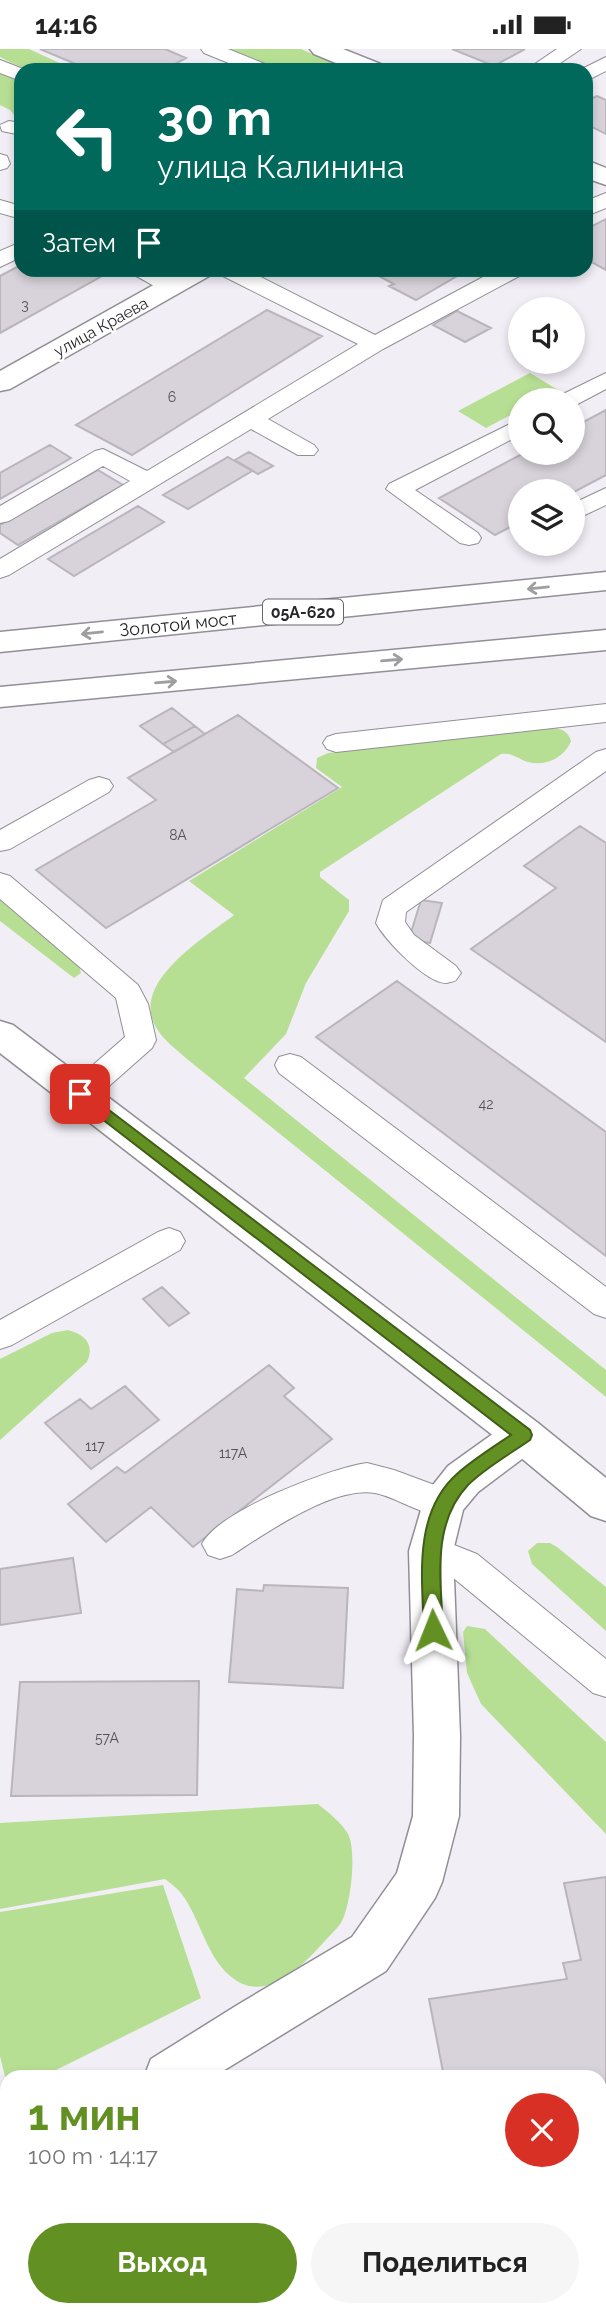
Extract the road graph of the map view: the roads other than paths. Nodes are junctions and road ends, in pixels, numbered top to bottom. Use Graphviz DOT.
graph roads {
  1 [pos="211,49"];
  2 [pos="322,49"];
  3 [pos="571,49"];
  4 [pos="246,63"];
  5 [pos="357,63"];
  6 [pos="548,63"];
  7 [pos="156,277"];
  8 [pos="188,277"];
  9 [pos="243,277"];
  10 [pos="500,277"];
  11 [pos="173,286"];
  12 [pos="374,344"];
  13 [pos="606,380"];
  14 [pos="0,383"];
  15 [pos="585,391"];
  16 [pos="250,418"];
  17 [pos="508,432"];
  18 [pos="306,450"];
  19 [pos="147,481"];
  20 [pos="606,495"];
  21 [pos="585,507"];
  22 [pos="0,516"];
  23 [pos="469,538"];
  24 [pos="1,578"];
  25 [pos="606,582"];
  26 [pos="606,640"];
  27 [pos="0,642"];
  28 [pos="0,697"];
  29 [pos="602,717"];
  30 [pos="336,743"];
  31 [pos="606,758"];
  32 [pos="99,786"];
  33 [pos="0,842"];
  34 [pos="0,883"];
  35 [pos="446,974"];
  36 [pos="0,1034"];
  37 [pos="290,1065"];
  38 [pos="80,1094"];
  39 [pos="169,1241"];
  40 [pos="606,1305"];
  41 [pos="0,1336"];
  42 [pos="523,1435"];
  43 [pos="444,1503"];
  44 [pos="606,1503"];
  45 [pos="220,1544"];
  46 [pos="430,1551"];
  47 [pos="606,1681"];
  48 [pos="181,2070"];
  1 -- 4 [label="lane"];
  2 -- 5 [label="main road"];
  3 -- 6 [label="lane"];
  7 -- 11 [label="lane"];
  8 -- 11 [label="main road, улица Краева"];
  9 -- 12 [label="lane"];
  10 -- 12 [label="lane"];
  11 -- 14 [label="main road, улица Краева"];
  12 -- 16 [label="lane"];
  13 -- 15 [label="lane"];
  16 -- 18 [label="lane"];
  16 -- 19 [label="lane"];
  17 -- 23 [label="lane"];
  19 -- 22 [label="lane"];
  19 -- 24 [label="lane"];
  20 -- 21 [label="lane"];
  25 -- 27 [label="main road, Золотой мост / 05А-620, one-way"];
  28 -- 26 [label="main road, one-way"];
  29 -- 30 [label="lane"];
  31 -- 35 [label="lane"];
  32 -- 33 [label="lane"];
  34 -- 38 [label="lane"];
  36 -- 38 [label="main road"];
  37 -- 40 [label="lane"];
  38 -- 42 [label="main road"];
  39 -- 41 [label="lane"];
  42 -- 43 [label="main road"];
  42 -- 44 [label="main road"];
  43 -- 45 [label="lane"];
  43 -- 46 [label="main road"];
  46 -- 47 [label="lane"];
  46 -- 48 [label="main road"];
}
